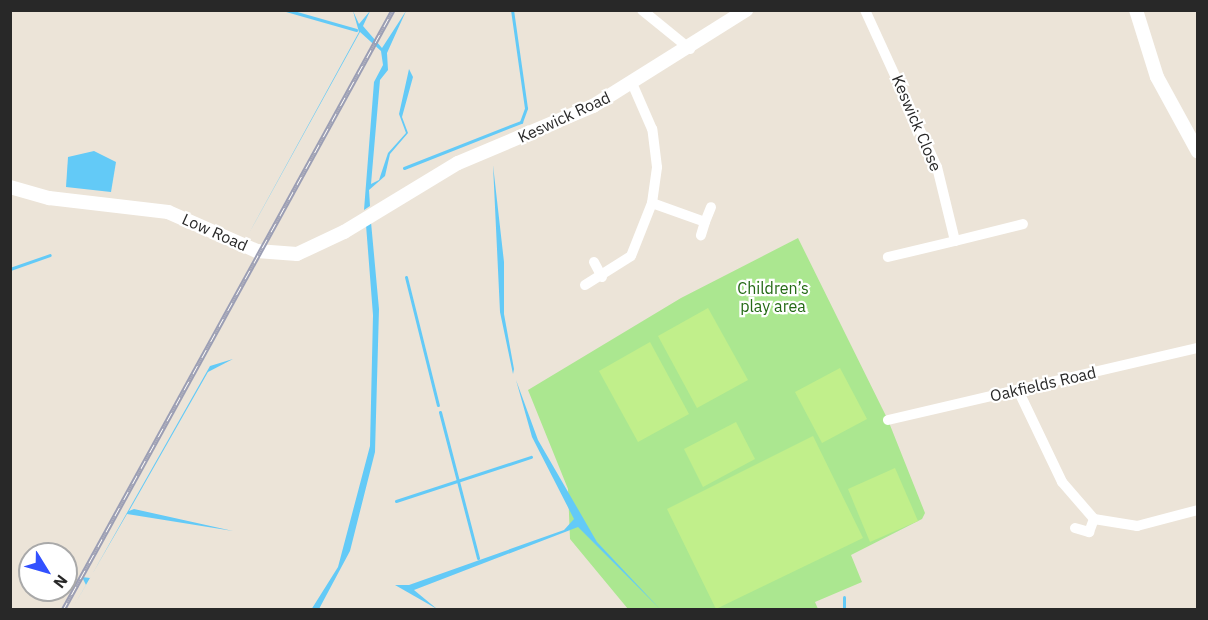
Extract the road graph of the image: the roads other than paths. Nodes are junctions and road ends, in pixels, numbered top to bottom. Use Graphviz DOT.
graph roads {
  1 [pos="642,10"];
  2 [pos="746,10"];
  3 [pos="865,10"];
  4 [pos="1136,10"];
  5 [pos="690,50"];
  6 [pos="632,83"];
  7 [pos="1197,152"];
  8 [pos="10,187"];
  9 [pos="652,203"];
  10 [pos="711,207"];
  11 [pos="375,213"];
  12 [pos="705,222"];
  13 [pos="1023,224"];
  14 [pos="701,235"];
  15 [pos="955,241"];
  16 [pos="888,257"];
  17 [pos="594,262"];
  18 [pos="602,277"];
  19 [pos="585,285"];
  20 [pos="1197,348"];
  21 [pos="1018,390"];
  22 [pos="888,420"];
  23 [pos="1197,510"];
  24 [pos="1094,519"];
  25 [pos="1075,528"];
  1 -- 5 [label="street"];
  2 -- 5 [label="street, Keswick Road"];
  3 -- 15 [label="street, Keswick Close"];
  4 -- 7 [label="street"];
  5 -- 6 [label="street, Keswick Road"];
  6 -- 9 [label="street"];
  6 -- 11 [label="street, Keswick Road"];
  8 -- 11 [label="street, Low Road"];
  9 -- 12 [label="street"];
  9 -- 18 [label="street"];
  10 -- 12 [label="street"];
  12 -- 14 [label="street"];
  13 -- 15 [label="street"];
  15 -- 16 [label="street"];
  17 -- 18 [label="street"];
  18 -- 19 [label="street"];
  20 -- 21 [label="street, Oakfields Road"];
  21 -- 22 [label="street, Oakfields Road"];
  21 -- 24 [label="street"];
  23 -- 24 [label="street"];
  24 -- 25 [label="street"];
}
